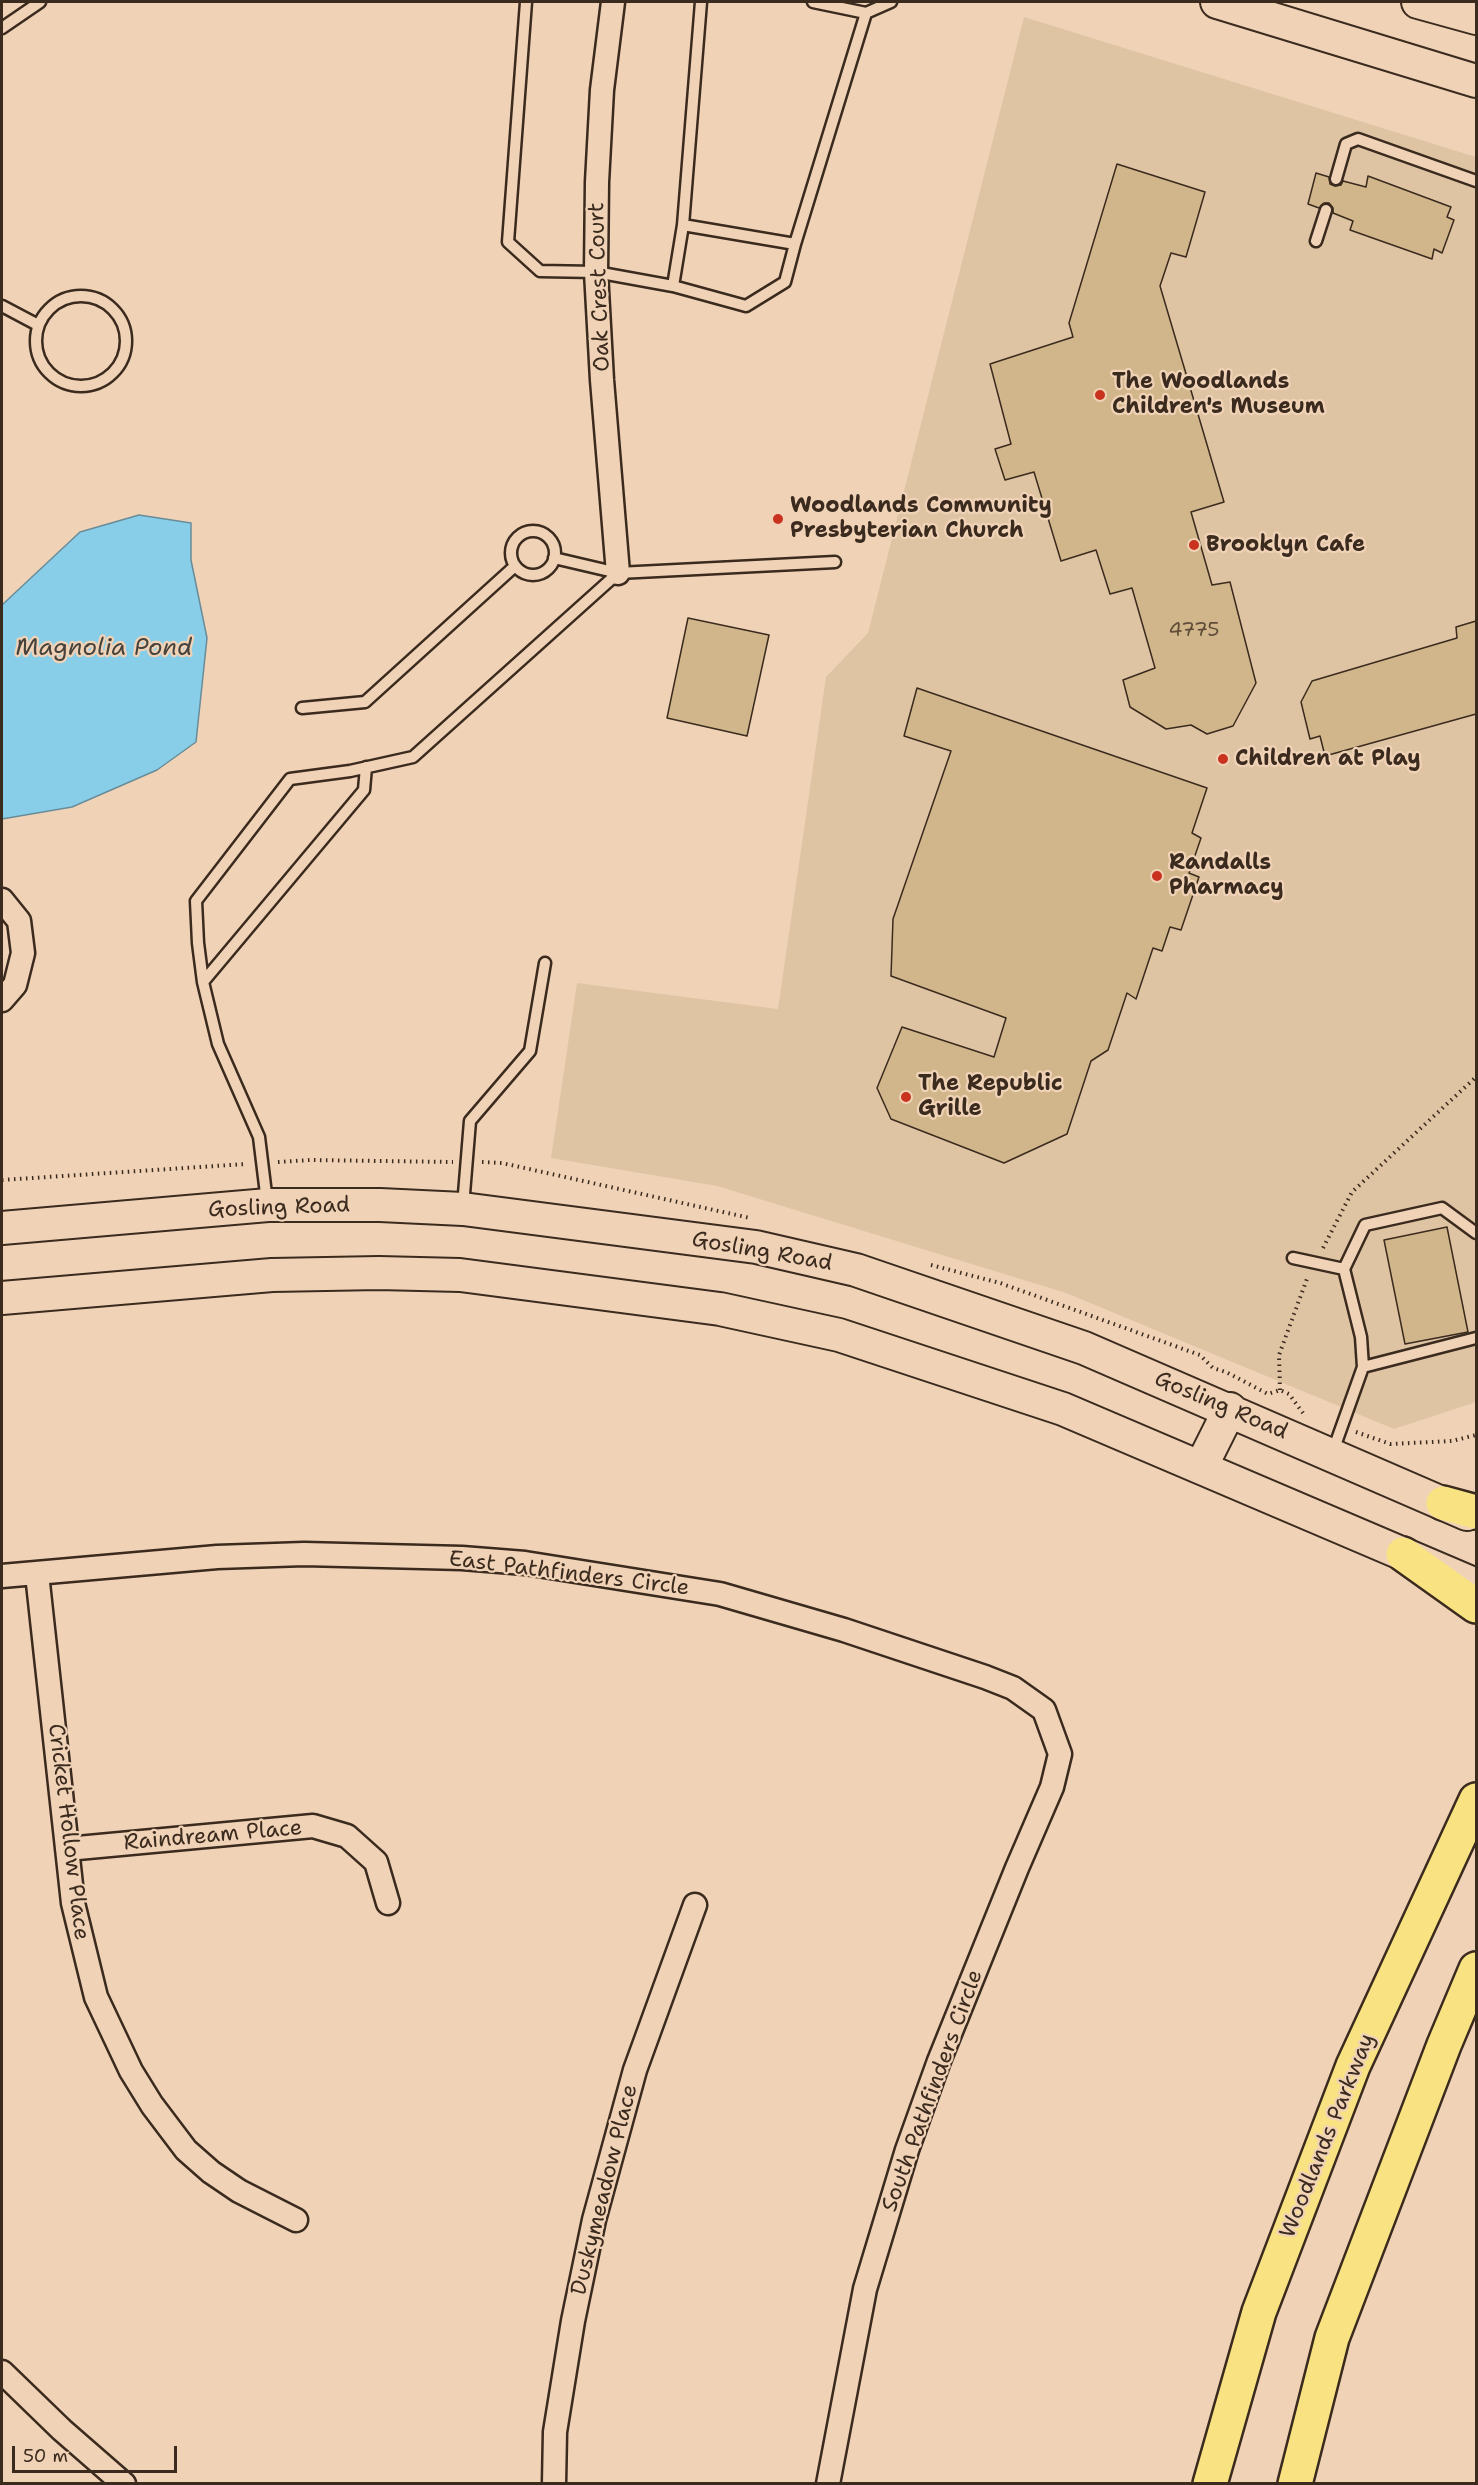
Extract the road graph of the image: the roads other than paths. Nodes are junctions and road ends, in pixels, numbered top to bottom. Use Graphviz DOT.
graph roads {
  1 [pos="40,2"];
  2 [pos="526,2"];
  3 [pos="613,2"];
  4 [pos="701,2"];
  5 [pos="813,2"];
  6 [pos="891,2"];
  7 [pos="1218,2"];
  8 [pos="1418,2"];
  9 [pos="866,13"];
  10 [pos="1476,18"];
  11 [pos="2,28"];
  12 [pos="1476,81"];
  13 [pos="1336,179"];
  14 [pos="1476,181"];
  15 [pos="1326,210"];
  16 [pos="683,225"];
  17 [pos="1316,241"];
  18 [pos="795,244"];
  19 [pos="596,272"];
  20 [pos="673,286"];
  21 [pos="2,306"];
  22 [pos="38,325"];
  23 [pos="554,558"];
  24 [pos="835,562"];
  25 [pos="515,566"];
  26 [pos="618,573"];
  27 [pos="302,708"];
  28 [pos="366,767"];
  29 [pos="2,900"];
  30 [pos="545,963"];
  31 [pos="203,982"];
  32 [pos="2,1000"];
  33 [pos="268,1205"];
  34 [pos="463,1209"];
  35 [pos="2,1228"];
  36 [pos="1476,1233"];
  37 [pos="1293,1258"];
  38 [pos="1344,1269"];
  39 [pos="2,1298"];
  40 [pos="1476,1338"];
  41 [pos="1363,1367"];
  42 [pos="1230,1409"];
  43 [pos="1331,1454"];
  44 [pos="1201,1467"];
  45 [pos="1443,1503"];
  46 [pos="1476,1512"];
  47 [pos="1476,1518"];
  48 [pos="1403,1554"];
  49 [pos="37,1574"];
  50 [pos="2,1576"];
  51 [pos="1476,1585"];
  52 [pos="1476,1606"];
  53 [pos="1044,1710"];
  54 [pos="1476,1800"];
  55 [pos="67,1849"];
  56 [pos="388,1903"];
  57 [pos="695,1905"];
  58 [pos="1476,1969"];
  59 [pos="296,2220"];
  60 [pos="2,2372"];
  61 [pos="124,2484"];
  62 [pos="554,2484"];
  63 [pos="828,2484"];
  64 [pos="1210,2484"];
  65 [pos="1295,2484"];
  1 -- 11 [label="lane"];
  2 -- 19 [label="lane"];
  3 -- 19 [label="street, Oak Crest Court"];
  4 -- 16 [label="lane"];
  5 -- 9 [label="lane"];
  6 -- 9 [label="lane"];
  7 -- 12 [label="main road"];
  8 -- 10 [label="main road"];
  9 -- 18 [label="lane"];
  13 -- 14 [label="lane"];
  15 -- 17 [label="lane"];
  16 -- 18 [label="lane"];
  16 -- 20 [label="lane"];
  18 -- 20 [label="lane"];
  19 -- 20 [label="lane"];
  19 -- 26 [label="street, Oak Crest Court"];
  21 -- 22 [label="lane"];
  22 -- 22 [label="lane"];
  23 -- 25 [label="lane"];
  23 -- 25 [label="lane"];
  23 -- 26 [label="lane"];
  24 -- 26 [label="lane"];
  25 -- 27 [label="lane"];
  26 -- 28 [label="lane"];
  28 -- 31 [label="lane"];
  28 -- 31 [label="lane"];
  29 -- 32 [label="street"];
  30 -- 34 [label="lane"];
  31 -- 33 [label="lane"];
  33 -- 34 [label="main road, Gosling Road"];
  33 -- 35 [label="main road, Gosling Road"];
  34 -- 42 [label="main road, Gosling Road"];
  36 -- 38 [label="lane"];
  37 -- 38 [label="lane"];
  38 -- 41 [label="lane"];
  39 -- 44 [label="main road"];
  40 -- 41 [label="lane"];
  41 -- 43 [label="lane"];
  42 -- 43 [label="main road, Gosling Road"];
  42 -- 44 [label="main road"];
  43 -- 45 [label="main road, Gosling Road"];
  44 -- 48 [label="main road"];
  45 -- 46 [label="main road"];
  45 -- 47 [label="main road, Gosling Road"];
  48 -- 51 [label="main road"];
  48 -- 52 [label="main road"];
  49 -- 50 [label="street, East Pathfinders Circle"];
  49 -- 53 [label="street, East Pathfinders Circle"];
  49 -- 55 [label="street, Cricket Hollow Place"];
  53 -- 63 [label="street, South Pathfinders Circle"];
  54 -- 64 [label="main road, Woodlands Parkway"];
  55 -- 56 [label="street, Raindream Place"];
  55 -- 59 [label="street, Cricket Hollow Place"];
  57 -- 62 [label="street, Duskymeadow Place"];
  58 -- 65 [label="main road"];
  60 -- 61 [label="street"];
}
